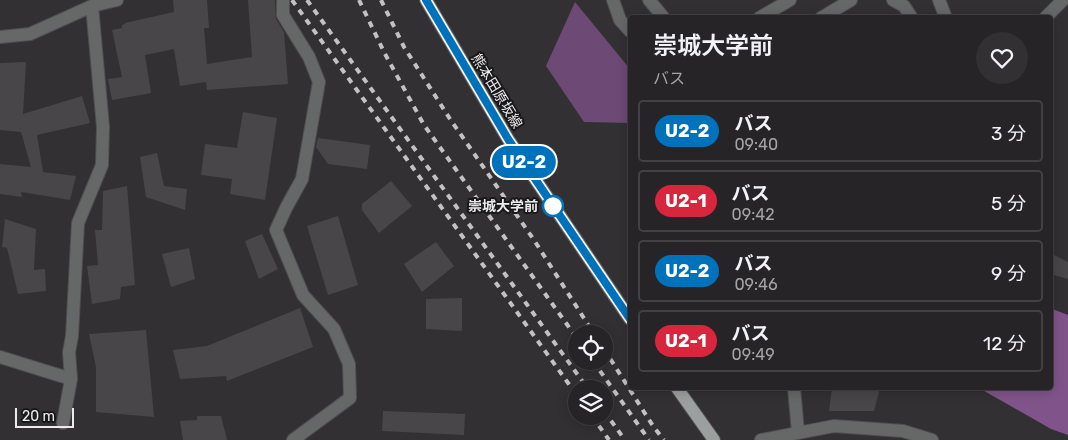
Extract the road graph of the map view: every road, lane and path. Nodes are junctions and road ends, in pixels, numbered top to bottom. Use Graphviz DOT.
graph roads {
  1 [pos="117,0"];
  2 [pos="284,0"];
  3 [pos="426,0"];
  4 [pos="612,0"];
  5 [pos="649,0"];
  6 [pos="790,0"];
  7 [pos="852,0"];
  8 [pos="894,0"];
  9 [pos="939,0"];
  10 [pos="1063,0"];
  11 [pos="79,6"];
  12 [pos="92,6"];
  13 [pos="662,15"];
  14 [pos="764,15"];
  15 [pos="826,15"];
  16 [pos="910,15"];
  17 [pos="945,15"];
  18 [pos="1048,15"];
  19 [pos="628,29"];
  20 [pos="0,38"];
  21 [pos="628,316"];
  22 [pos="0,357"];
  23 [pos="71,379"];
  24 [pos="678,390"];
  25 [pos="794,390"];
  26 [pos="63,423"];
  27 [pos="798,432"];
  28 [pos="293,440"];
  29 [pos="714,440"];
  30 [pos="761,440"];
  31 [pos="932,440"];
  1 -- 12 [label="street"];
  2 -- 28 [label="street"];
  3 -- 21 [label="main road, 熊本田原坂線"];
  4 -- 19 [label="street"];
  5 -- 13 [label="street"];
  6 -- 14 [label="street"];
  7 -- 15 [label="street"];
  8 -- 16 [label="street"];
  9 -- 17 [label="street"];
  10 -- 18 [label="street"];
  11 -- 12 [label="street"];
  11 -- 20 [label="street"];
  12 -- 23 [label="street"];
  22 -- 23 [label="street"];
  23 -- 26 [label="street"];
  24 -- 29 [label="main road"];
  25 -- 27 [label="street"];
  27 -- 30 [label="street"];
  27 -- 31 [label="street"];
}
